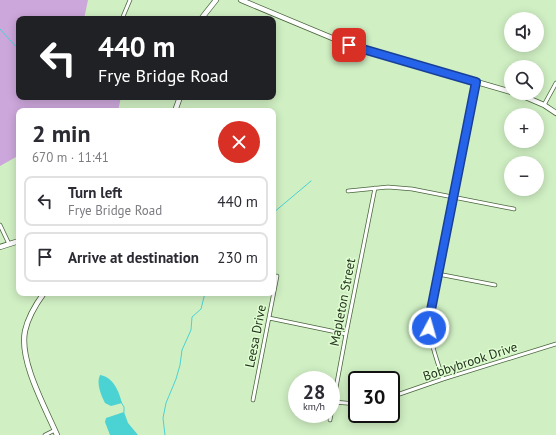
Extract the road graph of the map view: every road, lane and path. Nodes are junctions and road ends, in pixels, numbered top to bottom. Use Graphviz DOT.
graph roads {
  1 [pos="130,0"];
  2 [pos="216,0"];
  3 [pos="241,0"];
  4 [pos="123,16"];
  5 [pos="203,16"];
  6 [pos="476,82"];
  7 [pos="556,83"];
  8 [pos="504,90"];
  9 [pos="532,100"];
  10 [pos="544,105"];
  11 [pos="556,113"];
  12 [pos="375,188"];
  13 [pos="348,191"];
  14 [pos="453,197"];
  15 [pos="514,209"];
  16 [pos="0,225"];
  17 [pos="16,242"];
  18 [pos="9,244"];
  19 [pos="0,247"];
  20 [pos="438,274"];
  21 [pos="277,276"];
  22 [pos="276,281"];
  23 [pos="495,285"];
  24 [pos="42,296"];
  25 [pos="273,296"];
  26 [pos="269,318"];
  27 [pos="346,334"];
  28 [pos="556,344"];
  29 [pos="339,371"];
  30 [pos="443,379"];
  31 [pos="400,394"];
  32 [pos="253,400"];
  33 [pos="56,433"];
  34 [pos="45,435"];
  1 -- 4 [label="street"];
  2 -- 5 [label="street"];
  3 -- 6 [label="street"];
  6 -- 8 [label="street"];
  6 -- 14 [label="street"];
  7 -- 10 [label="street"];
  9 -- 10 [label="street"];
  10 -- 11 [label="street"];
  12 -- 13 [label="street"];
  12 -- 14 [label="street"];
  12 -- 27 [label="street, Mapleton Street"];
  14 -- 15 [label="street"];
  14 -- 20 [label="street"];
  16 -- 18 [label="street"];
  17 -- 18 [label="street"];
  18 -- 19 [label="street"];
  20 -- 23 [label="street"];
  20 -- 30 [label="street"];
  21 -- 22 [label="street, Leesa Drive"];
  24 -- 33 [label="street"];
  25 -- 26 [label="street, Leesa Drive"];
  26 -- 27 [label="street"];
  26 -- 32 [label="street, Leesa Drive"];
  27 -- 29 [label="street, Mapleton Street"];
  28 -- 30 [label="street, Bobbybrook Drive"];
  30 -- 31 [label="street, Bobbybrook Drive"];
  33 -- 34 [label="street"];
}
